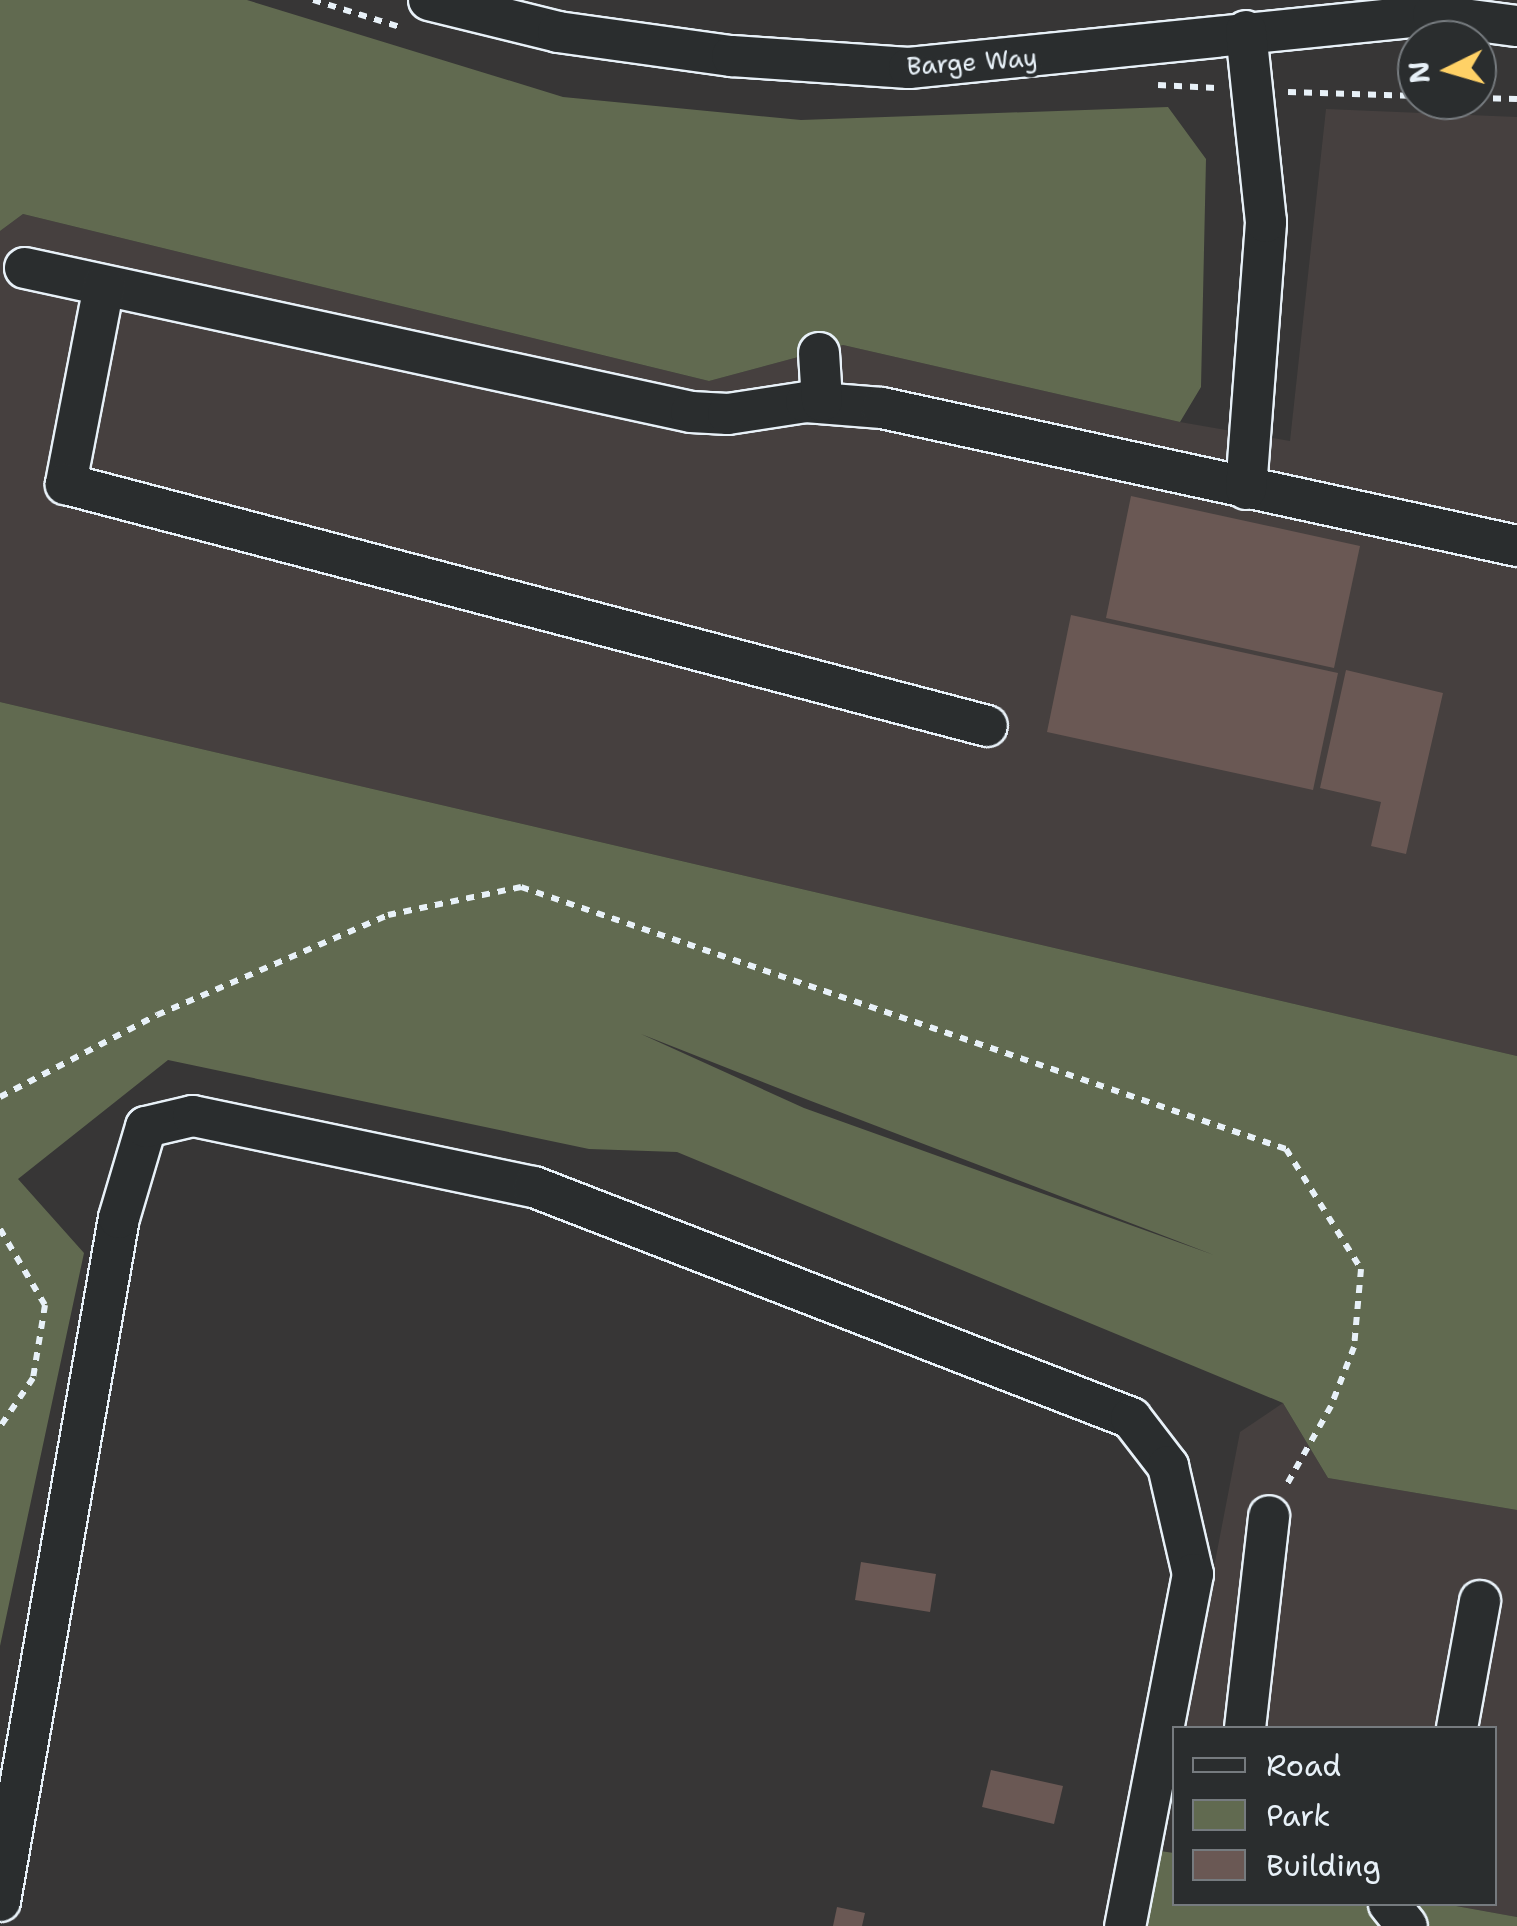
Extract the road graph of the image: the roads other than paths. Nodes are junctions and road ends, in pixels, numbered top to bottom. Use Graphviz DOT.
graph roads {
  1 [pos="430,0"];
  2 [pos="1517,26"];
  3 [pos="1246,31"];
  4 [pos="24,268"];
  5 [pos="104,286"];
  6 [pos="819,353"];
  7 [pos="822,402"];
  8 [pos="1246,490"];
  9 [pos="1517,546"];
  10 [pos="987,726"];
  11 [pos="1269,1516"];
  12 [pos="1480,1601"];
  13 [pos="1245,1726"];
  14 [pos="1457,1726"];
  15 [pos="0,1901"];
  16 [pos="1391,1906"];
  17 [pos="1125,1926"];
  18 [pos="1407,1926"];
  1 -- 3 [label="street, Barge Way"];
  2 -- 3 [label="street, Barge Way"];
  3 -- 8 [label="street"];
  4 -- 5 [label="street"];
  5 -- 7 [label="street"];
  5 -- 10 [label="street"];
  6 -- 7 [label="street"];
  7 -- 8 [label="street"];
  8 -- 9 [label="street"];
  11 -- 13 [label="street"];
  12 -- 14 [label="street"];
  15 -- 17 [label="street"];
  16 -- 18 [label="street"];
}
